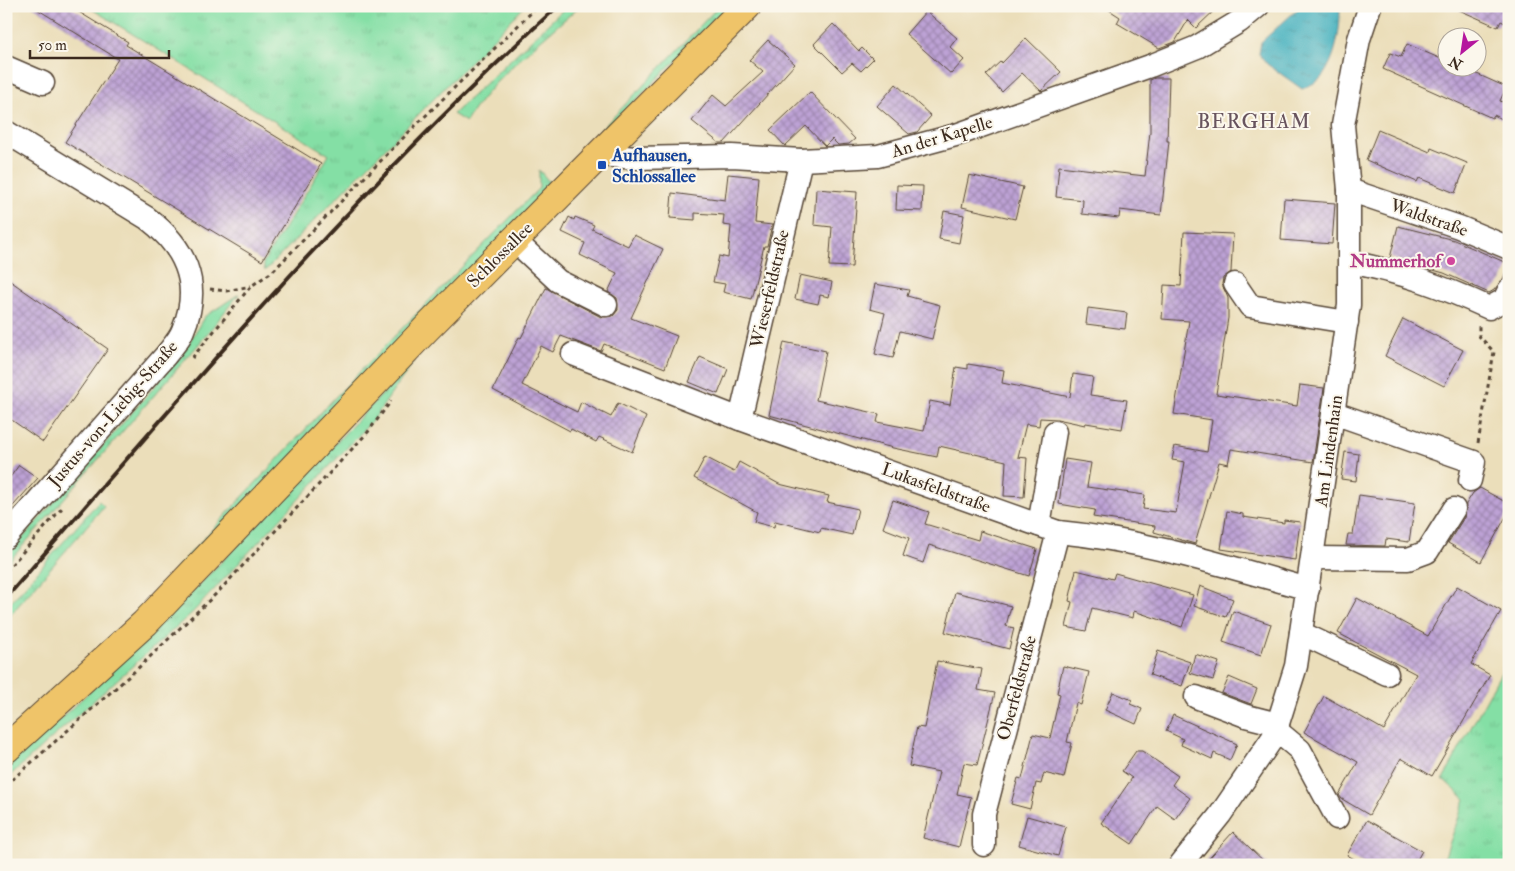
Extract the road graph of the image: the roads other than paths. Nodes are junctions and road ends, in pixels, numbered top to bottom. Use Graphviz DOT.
graph roads {
  1 [pos="747,6"];
  2 [pos="1258,6"];
  3 [pos="1370,6"];
  4 [pos="6,67"];
  5 [pos="43,83"];
  6 [pos="6,132"];
  7 [pos="601,155"];
  8 [pos="801,160"];
  9 [pos="1349,190"];
  10 [pos="515,241"];
  11 [pos="1509,248"];
  12 [pos="1350,262"];
  13 [pos="1235,284"];
  14 [pos="1509,290"];
  15 [pos="606,305"];
  16 [pos="1347,322"];
  17 [pos="573,354"];
  18 [pos="1334,413"];
  19 [pos="740,419"];
  20 [pos="1055,432"];
  21 [pos="1472,471"];
  22 [pos="1454,509"];
  23 [pos="1049,529"];
  24 [pos="6,537"];
  25 [pos="1313,558"];
  26 [pos="1308,589"];
  27 [pos="1301,633"];
  28 [pos="1387,674"];
  29 [pos="1196,697"];
  30 [pos="1277,727"];
  31 [pos="6,749"];
  32 [pos="1337,818"];
  33 [pos="984,845"];
  34 [pos="1180,865"];
  1 -- 7 [label="main road, Schlossallee"];
  2 -- 8 [label="street, An der Kapelle"];
  3 -- 9 [label="street, Am Lindenhain"];
  4 -- 5 [label="street"];
  6 -- 24 [label="street, Justus-von-Liebig-Straße"];
  7 -- 8 [label="street, An der Kapelle"];
  7 -- 10 [label="main road, Schlossallee"];
  8 -- 19 [label="street, Wieserfeldstraße"];
  9 -- 11 [label="street, Waldstraße"];
  9 -- 12 [label="street, Am Lindenhain"];
  10 -- 15 [label="street"];
  10 -- 31 [label="main road, Schlossallee"];
  12 -- 14 [label="street"];
  12 -- 16 [label="street, Am Lindenhain"];
  13 -- 16 [label="street"];
  16 -- 18 [label="street, Am Lindenhain"];
  17 -- 19 [label="street, Lukasfeldstraße"];
  18 -- 21 [label="street"];
  18 -- 25 [label="street, Am Lindenhain"];
  19 -- 23 [label="street, Lukasfeldstraße"];
  20 -- 23 [label="street, Oberfeldstraße"];
  22 -- 25 [label="street"];
  23 -- 26 [label="street, Lukasfeldstraße"];
  23 -- 33 [label="street, Oberfeldstraße"];
  25 -- 26 [label="street, Am Lindenhain"];
  26 -- 27 [label="street, Am Lindenhain"];
  27 -- 28 [label="street"];
  27 -- 30 [label="street, Am Lindenhain"];
  29 -- 30 [label="street"];
  30 -- 32 [label="street"];
  30 -- 34 [label="street, Am Lindenhain"];
}
